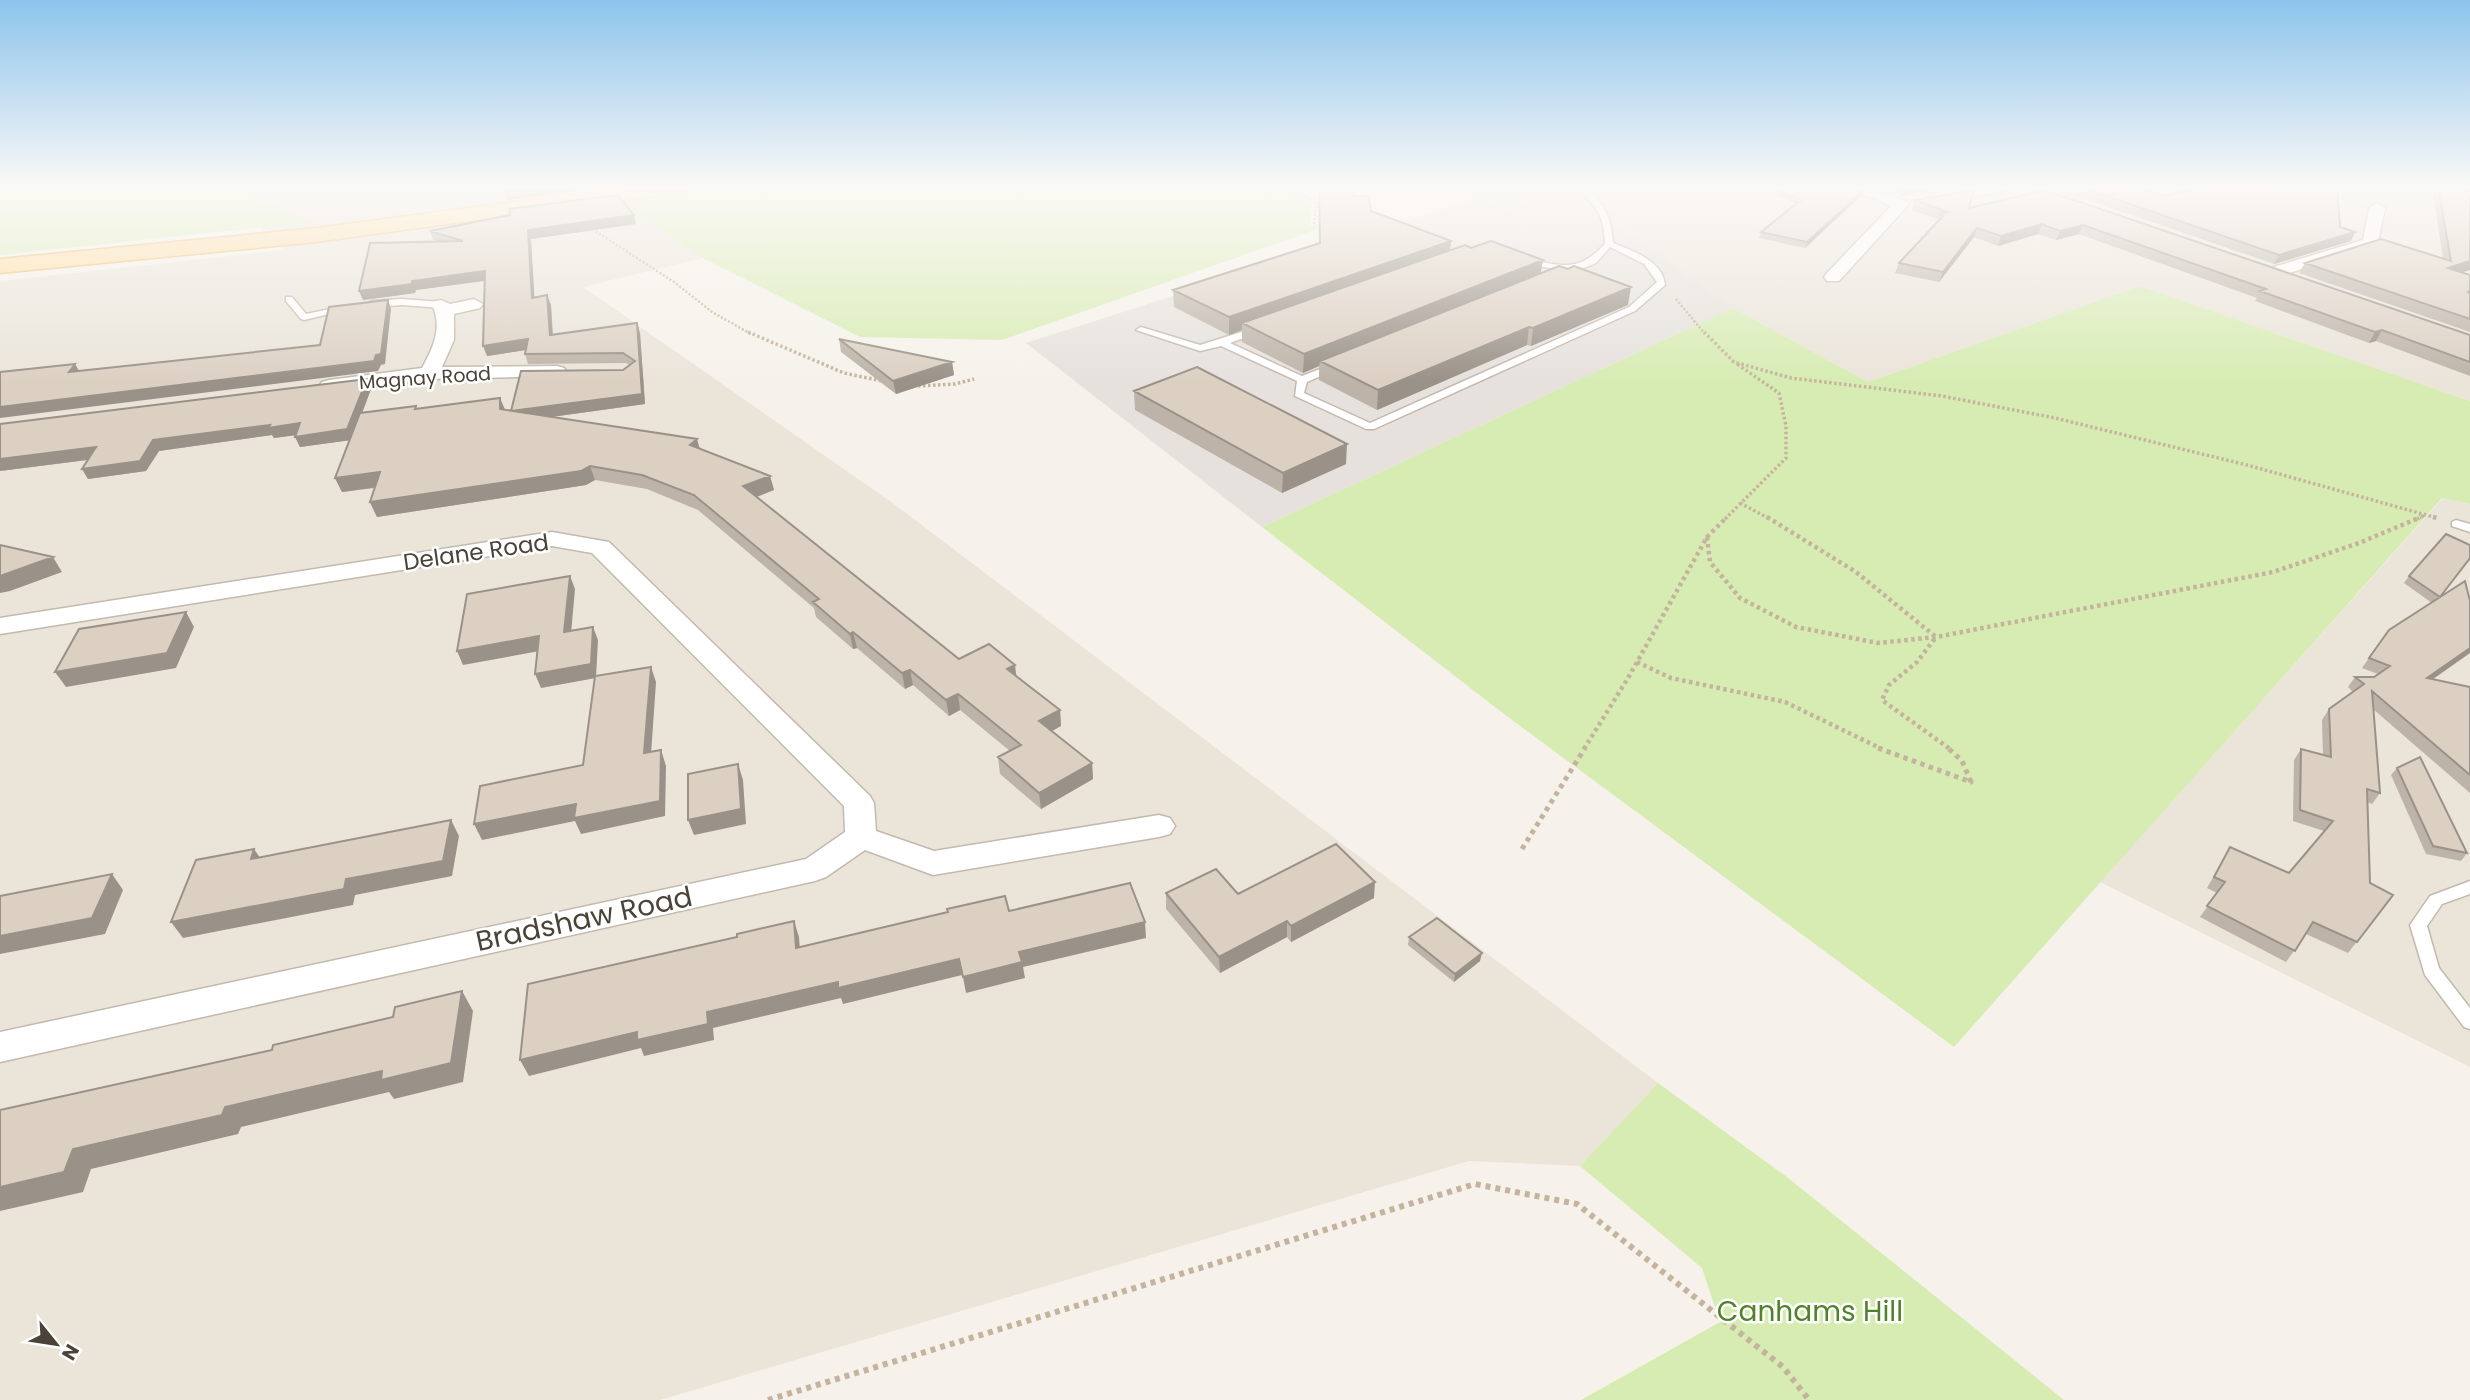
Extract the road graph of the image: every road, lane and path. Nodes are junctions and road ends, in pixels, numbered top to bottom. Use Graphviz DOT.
graph roads {
  1 [pos="150,251"];
  2 [pos="628,251"];
  3 [pos="1602,251"];
  4 [pos="1627,251"];
  5 [pos="1861,251"];
  6 [pos="2340,251"];
  7 [pos="1516,259"];
  8 [pos="0,266"];
  9 [pos="1576,269"];
  10 [pos="1833,277"];
  11 [pos="1551,279"];
  12 [pos="2302,281"];
  13 [pos="1662,283"];
  14 [pos="289,299"];
  15 [pos="474,304"];
  16 [pos="443,308"];
  17 [pos="1274,324"];
  18 [pos="1142,330"];
  19 [pos="1222,343"];
  20 [pos="1352,360"];
  21 [pos="1734,362"];
  22 [pos="573,372"];
  23 [pos="429,373"];
  24 [pos="974,379"];
  25 [pos="1302,380"];
  26 [pos="890,383"];
  27 [pos="914,386"];
  28 [pos="304,389"];
  29 [pos="1740,503"];
  30 [pos="2425,515"];
  31 [pos="2456,524"];
  32 [pos="2470,528"];
  33 [pos="1707,537"];
  34 [pos="0,626"];
  35 [pos="1936,637"];
  36 [pos="1637,662"];
  37 [pos="1159,826"];
  38 [pos="861,837"];
  39 [pos="1522,849"];
  40 [pos="2470,887"];
  41 [pos="2470,1022"];
  42 [pos="0,1047"];
  43 [pos="768,1400"];
  44 [pos="1809,1400"];
  1 -- 8 [label="main road"];
  2 -- 26 [label="path"];
  3 -- 9 [label="lane"];
  4 -- 13 [label="lane"];
  5 -- 10 [label="street"];
  6 -- 12 [label="street"];
  7 -- 9 [label="lane"];
  9 -- 11 [label="lane"];
  13 -- 21 [label="path"];
  13 -- 25 [label="lane"];
  14 -- 16 [label="lane"];
  15 -- 16 [label="street"];
  16 -- 23 [label="street"];
  17 -- 19 [label="lane"];
  18 -- 19 [label="lane"];
  19 -- 25 [label="lane"];
  20 -- 25 [label="lane"];
  21 -- 29 [label="path"];
  21 -- 30 [label="path"];
  22 -- 23 [label="street, Magnay Road"];
  23 -- 28 [label="street, Magnay Road"];
  24 -- 27 [label="path"];
  29 -- 33 [label="path"];
  29 -- 35 [label="path"];
  30 -- 31 [label="path"];
  30 -- 35 [label="path"];
  31 -- 32 [label="lane"];
  33 -- 35 [label="path"];
  33 -- 36 [label="path"];
  34 -- 38 [label="street, Delane Road"];
  35 -- 36 [label="path"];
  36 -- 39 [label="path"];
  37 -- 38 [label="street"];
  38 -- 42 [label="street, Bradshaw Road"];
  40 -- 41 [label="lane"];
  43 -- 44 [label="path"];
}
